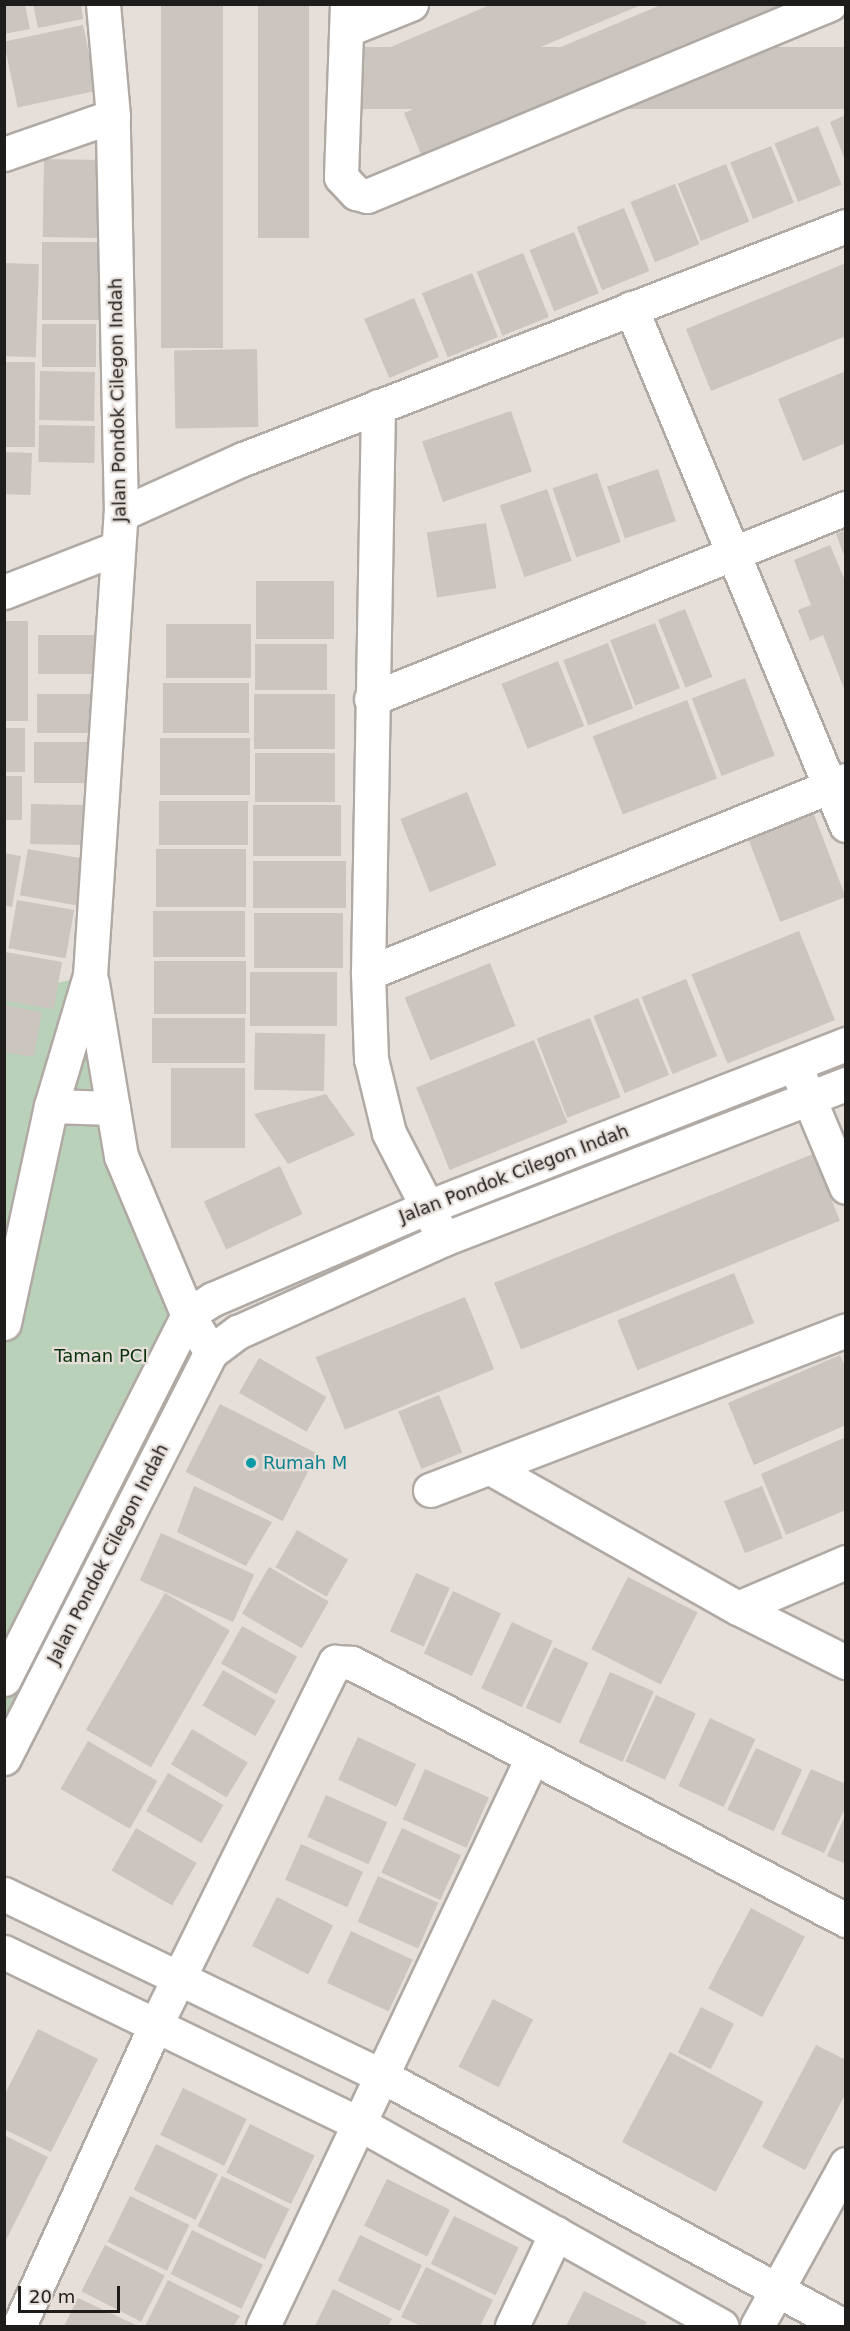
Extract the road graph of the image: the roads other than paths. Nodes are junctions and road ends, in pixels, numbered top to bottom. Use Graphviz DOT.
graph roads {
  1 [pos="103,4"];
  2 [pos="411,4"];
  3 [pos="830,4"];
  4 [pos="346,17"];
  5 [pos="113,116"];
  6 [pos="4,154"];
  7 [pos="846,226"];
  8 [pos="631,308"];
  9 [pos="378,406"];
  10 [pos="846,508"];
  11 [pos="121,514"];
  12 [pos="117,548"];
  13 [pos="732,556"];
  14 [pos="4,592"];
  15 [pos="371,699"];
  16 [pos="838,783"];
  17 [pos="846,825"];
  18 [pos="368,973"];
  19 [pos="90,975"];
  20 [pos="840,1046"];
  21 [pos="795,1065"];
  22 [pos="846,1082"];
  23 [pos="809,1100"];
  24 [pos="51,1106"];
  25 [pos="113,1108"];
  26 [pos="846,1187"];
  27 [pos="428,1207"];
  28 [pos="444,1239"];
  29 [pos="188,1315"];
  30 [pos="5,1319"];
  31 [pos="846,1330"];
  32 [pos="211,1352"];
  33 [pos="492,1469"];
  34 [pos="430,1490"];
  35 [pos="846,1562"];
  36 [pos="738,1608"];
  37 [pos="846,1662"];
  38 [pos="4,1679"];
  39 [pos="4,1758"];
  40 [pos="532,1758"];
  41 [pos="4,1894"];
  42 [pos="846,1920"];
  43 [pos="4,1952"];
  44 [pos="179,1978"];
  45 [pos="157,2022"];
  46 [pos="382,2076"];
  47 [pos="360,2124"];
  48 [pos="846,2164"];
  49 [pos="556,2233"];
  50 [pos="776,2288"];
  51 [pos="19,2326"];
  52 [pos="263,2326"];
  53 [pos="512,2326"];
  54 [pos="721,2326"];
  55 [pos="757,2326"];
  56 [pos="844,2326"];
  1 -- 5 [label="street, Jalan Pondok Cilegon Indah"];
  2 -- 4 [label="street"];
  3 -- 4 [label="street"];
  5 -- 6 [label="street"];
  5 -- 11 [label="street, Jalan Pondok Cilegon Indah"];
  7 -- 8 [label="street"];
  8 -- 9 [label="street"];
  8 -- 13 [label="street"];
  9 -- 11 [label="street"];
  9 -- 15 [label="street"];
  10 -- 13 [label="street"];
  11 -- 12 [label="street, Jalan Pondok Cilegon Indah"];
  12 -- 14 [label="street"];
  12 -- 19 [label="street, Jalan Pondok Cilegon Indah"];
  13 -- 15 [label="street"];
  13 -- 16 [label="street"];
  15 -- 18 [label="street"];
  16 -- 17 [label="street"];
  16 -- 18 [label="street"];
  18 -- 27 [label="street"];
  19 -- 24 [label="street, Jalan Pondok Cilegon Indah"];
  19 -- 25 [label="street, Jalan Pondok Cilegon Indah"];
  20 -- 21 [label="street, Jalan Pondok Cilegon Indah"];
  20 -- 22 [label="street"];
  21 -- 23 [label="street"];
  21 -- 27 [label="street, Jalan Pondok Cilegon Indah"];
  22 -- 23 [label="street, Jalan Pondok Cilegon Indah"];
  23 -- 26 [label="street"];
  23 -- 28 [label="street, Jalan Pondok Cilegon Indah"];
  24 -- 25 [label="street"];
  24 -- 30 [label="street, Jalan Pondok Cilegon Indah"];
  25 -- 29 [label="street, Jalan Pondok Cilegon Indah"];
  27 -- 28 [label="street"];
  27 -- 29 [label="street, Jalan Pondok Cilegon Indah"];
  28 -- 32 [label="street, Jalan Pondok Cilegon Indah"];
  29 -- 32 [label="street, Jalan Pondok Cilegon Indah"];
  29 -- 38 [label="street, Jalan Pondok Cilegon Indah"];
  31 -- 33 [label="street"];
  32 -- 39 [label="street, Jalan Pondok Cilegon Indah"];
  33 -- 34 [label="street"];
  33 -- 36 [label="street"];
  35 -- 36 [label="street"];
  36 -- 37 [label="street"];
  40 -- 42 [label="street"];
  40 -- 44 [label="street"];
  40 -- 46 [label="street"];
  41 -- 44 [label="street"];
  43 -- 45 [label="street"];
  44 -- 45 [label="street"];
  44 -- 46 [label="street"];
  45 -- 47 [label="street"];
  45 -- 51 [label="street"];
  46 -- 47 [label="street"];
  46 -- 50 [label="street"];
  47 -- 49 [label="street"];
  47 -- 52 [label="street"];
  48 -- 50 [label="street"];
  49 -- 53 [label="street"];
  49 -- 54 [label="street"];
  50 -- 55 [label="street"];
  50 -- 56 [label="street"];
}
